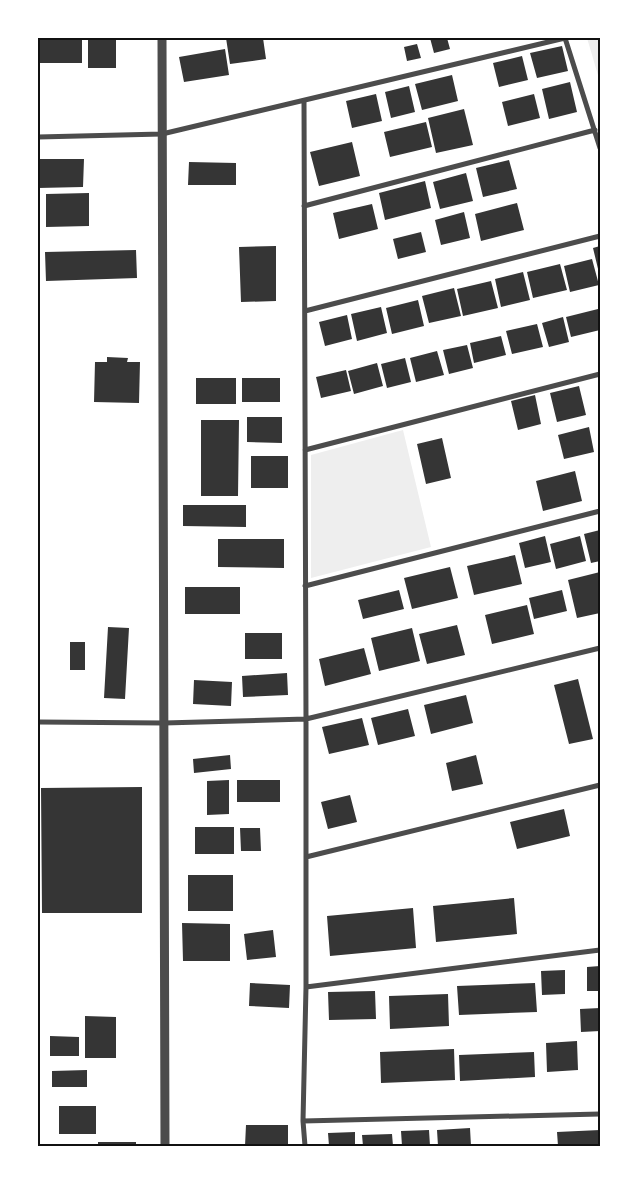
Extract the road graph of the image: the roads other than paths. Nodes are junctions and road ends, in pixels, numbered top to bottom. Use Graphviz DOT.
graph roads {
  1 [pos="162,38"];
  2 [pos="565,38"];
  3 [pos="304,102"];
  4 [pos="595,130"];
  5 [pos="162,134"];
  6 [pos="38,137"];
  7 [pos="600,148"];
  8 [pos="304,206"];
  9 [pos="600,236"];
  10 [pos="305,311"];
  11 [pos="600,374"];
  12 [pos="305,450"];
  13 [pos="600,511"];
  14 [pos="305,586"];
  15 [pos="600,648"];
  16 [pos="306,720"];
  17 [pos="38,722"];
  18 [pos="164,723"];
  19 [pos="600,785"];
  20 [pos="306,856"];
  21 [pos="600,950"];
  22 [pos="306,988"];
  23 [pos="600,1114"];
  24 [pos="303,1121"];
  25 [pos="165,1146"];
  26 [pos="305,1146"];
  1 -- 5 [label="street"];
  2 -- 3 [label="street"];
  2 -- 4 [label="street"];
  3 -- 5 [label="street"];
  3 -- 8 [label="street"];
  4 -- 7 [label="street"];
  4 -- 8 [label="street"];
  5 -- 6 [label="street"];
  5 -- 18 [label="street"];
  8 -- 10 [label="street"];
  9 -- 10 [label="street"];
  10 -- 12 [label="street"];
  11 -- 12 [label="street"];
  12 -- 14 [label="street"];
  13 -- 14 [label="street"];
  14 -- 16 [label="street"];
  15 -- 16 [label="street"];
  16 -- 18 [label="street"];
  16 -- 20 [label="street"];
  17 -- 18 [label="street"];
  18 -- 25 [label="street"];
  19 -- 20 [label="street"];
  20 -- 22 [label="street"];
  21 -- 22 [label="street"];
  22 -- 24 [label="street"];
  23 -- 24 [label="street"];
  24 -- 26 [label="street"];
}
